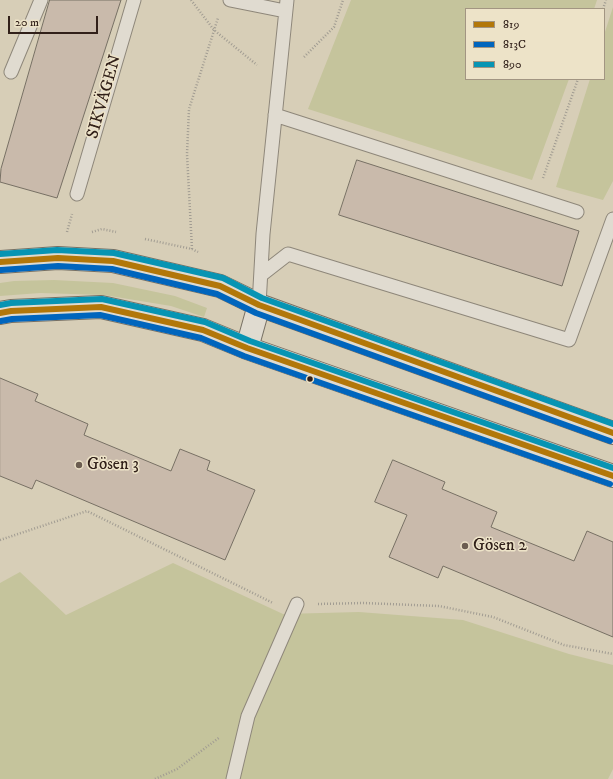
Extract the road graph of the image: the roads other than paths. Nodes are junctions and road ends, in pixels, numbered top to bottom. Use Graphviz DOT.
graph roads {
  1 [pos="42,0"];
  2 [pos="134,0"];
  3 [pos="230,0"];
  4 [pos="286,5"];
  5 [pos="11,72"];
  6 [pos="275,115"];
  7 [pos="77,194"];
  8 [pos="577,212"];
  9 [pos="613,219"];
  10 [pos="0,262"];
  11 [pos="262,275"];
  12 [pos="259,305"];
  13 [pos="0,313"];
  14 [pos="246,348"];
  15 [pos="613,433"];
  16 [pos="613,476"];
  17 [pos="298,604"];
  18 [pos="233,779"];
  1 -- 5 [label="lane"];
  2 -- 7 [label="lane, SIKVÄGEN"];
  3 -- 4 [label="lane"];
  4 -- 6 [label="lane"];
  6 -- 8 [label="lane"];
  6 -- 11 [label="lane"];
  9 -- 11 [label="lane"];
  10 -- 12 [label="street"];
  11 -- 12 [label="lane"];
  12 -- 14 [label="street"];
  12 -- 15 [label="street"];
  13 -- 14 [label="street"];
  14 -- 16 [label="street"];
  17 -- 18 [label="lane"];
}
